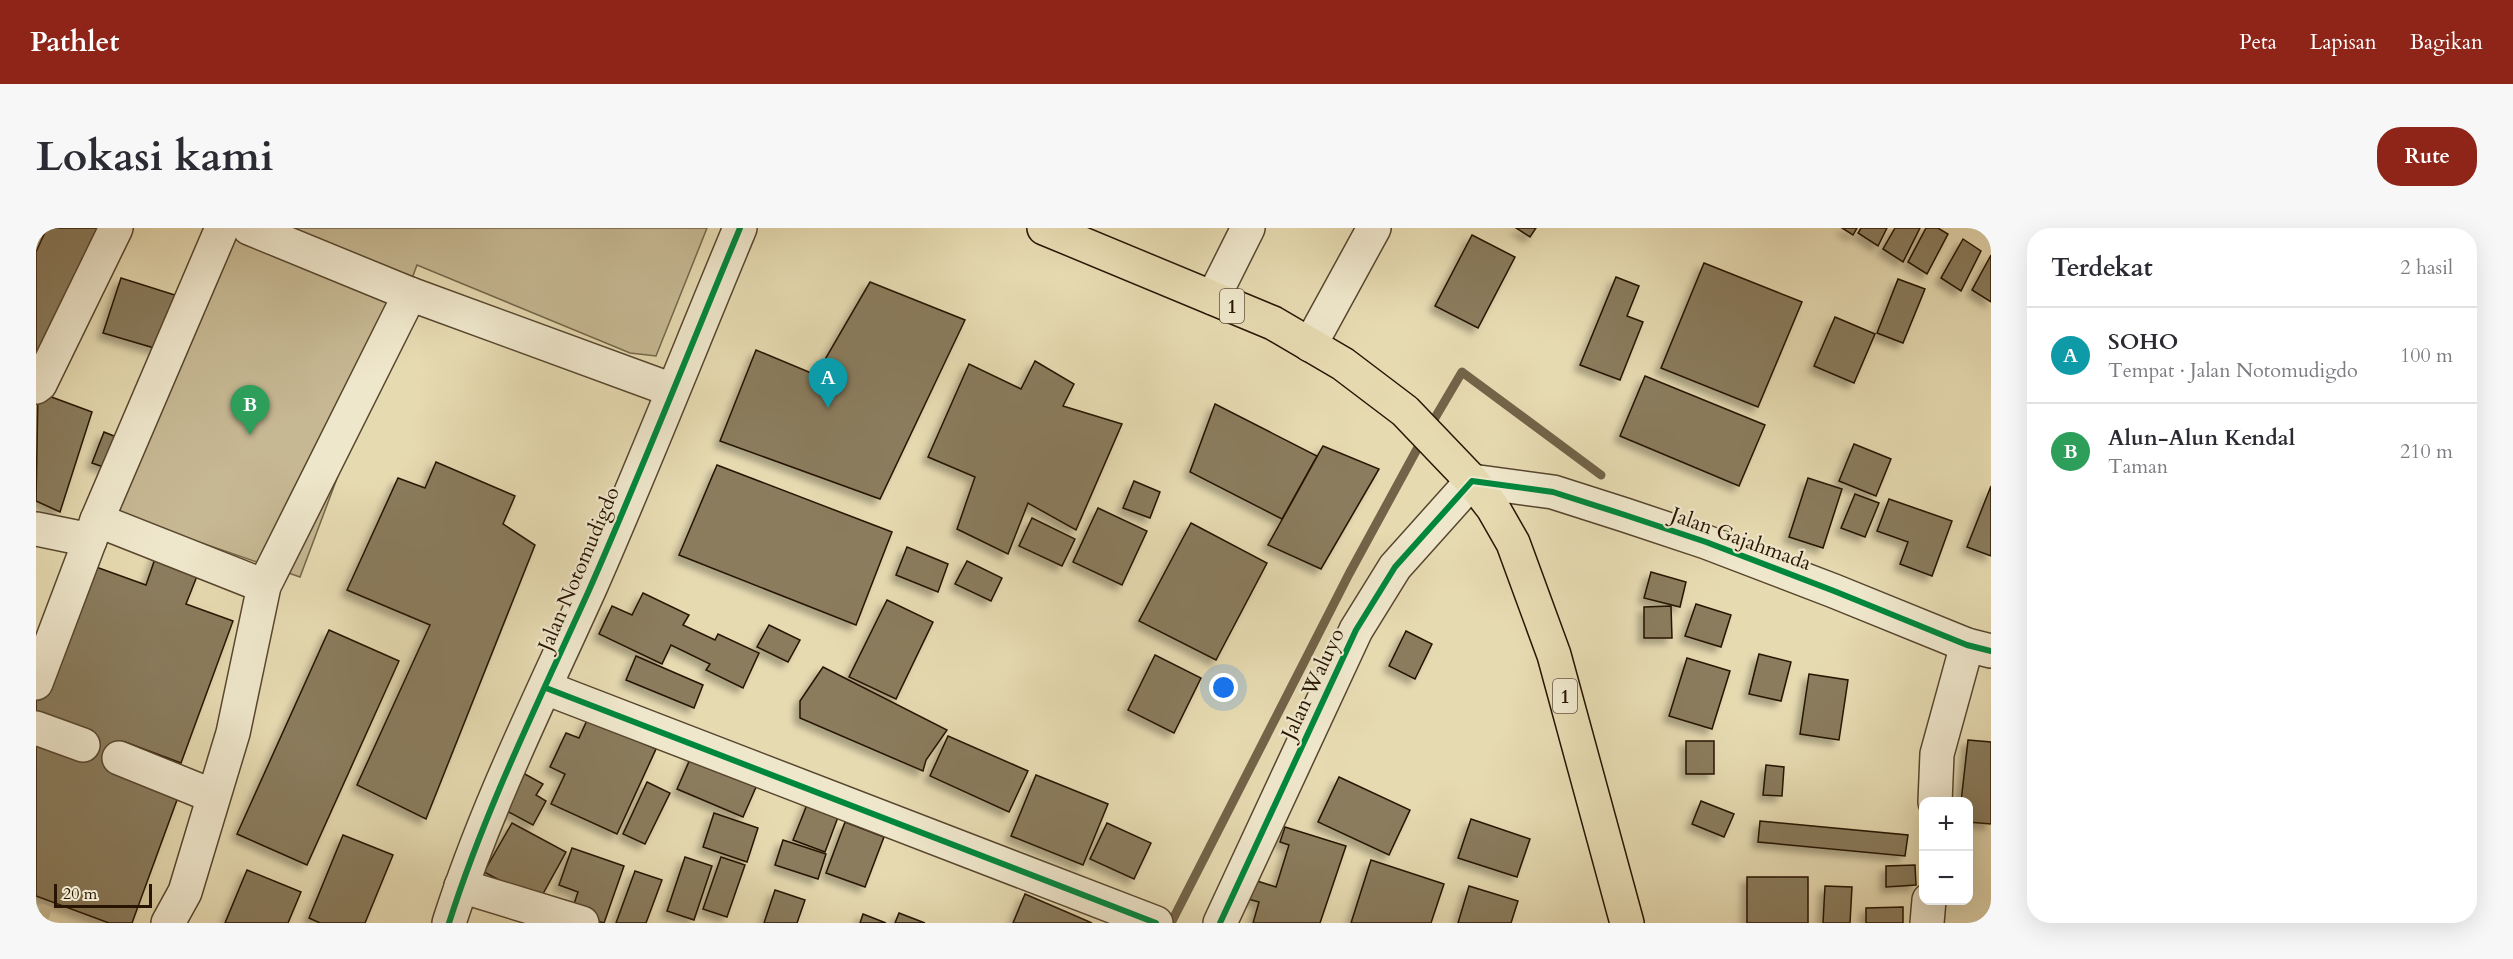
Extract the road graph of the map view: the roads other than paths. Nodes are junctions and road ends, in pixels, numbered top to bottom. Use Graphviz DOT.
graph roads {
  1 [pos="116,228"];
  2 [pos="222,228"];
  3 [pos="249,228"];
  4 [pos="740,228"];
  5 [pos="1044,228"];
  6 [pos="1248,228"];
  7 [pos="1374,228"];
  8 [pos="411,294"];
  9 [pos="1213,298"];
  10 [pos="1310,345"];
  11 [pos="36,387"];
  12 [pos="672,390"];
  13 [pos="1461,470"];
  14 [pos="36,530"];
  15 [pos="93,530"];
  16 [pos="264,586"];
  17 [pos="1979,648"];
  18 [pos="36,683"];
  19 [pos="546,688"];
  20 [pos="36,728"];
  21 [pos="83,746"];
  22 [pos="119,758"];
  23 [pos="213,796"];
  24 [pos="1935,797"];
  25 [pos="461,886"];
  26 [pos="1929,905"];
  27 [pos="1141,920"];
  28 [pos="168,923"];
  29 [pos="449,923"];
  30 [pos="582,923"];
  31 [pos="1220,923"];
  32 [pos="1627,923"];
  33 [pos="1927,923"];
  1 -- 11 [label="street"];
  2 -- 15 [label="street"];
  3 -- 8 [label="street"];
  4 -- 12 [label="street, Jalan Notomudigdo"];
  5 -- 9 [label="highway, 1"];
  6 -- 9 [label="street"];
  7 -- 10 [label="street"];
  8 -- 12 [label="street"];
  8 -- 16 [label="street"];
  9 -- 10 [label="highway, 1"];
  10 -- 13 [label="highway, 1"];
  12 -- 19 [label="street, Jalan Notomudigdo"];
  13 -- 17 [label="street, Jalan Gajahmada"];
  13 -- 31 [label="street, Jalan Waluyo"];
  13 -- 32 [label="highway, 1"];
  14 -- 15 [label="street"];
  15 -- 16 [label="street"];
  15 -- 18 [label="street"];
  16 -- 23 [label="street"];
  17 -- 24 [label="street"];
  19 -- 25 [label="street, Jalan Notomudigdo"];
  19 -- 27 [label="street"];
  20 -- 21 [label="street"];
  22 -- 23 [label="street"];
  23 -- 28 [label="street"];
  25 -- 29 [label="street, Jalan Notomudigdo"];
  25 -- 30 [label="street"];
  26 -- 33 [label="street"];
}
